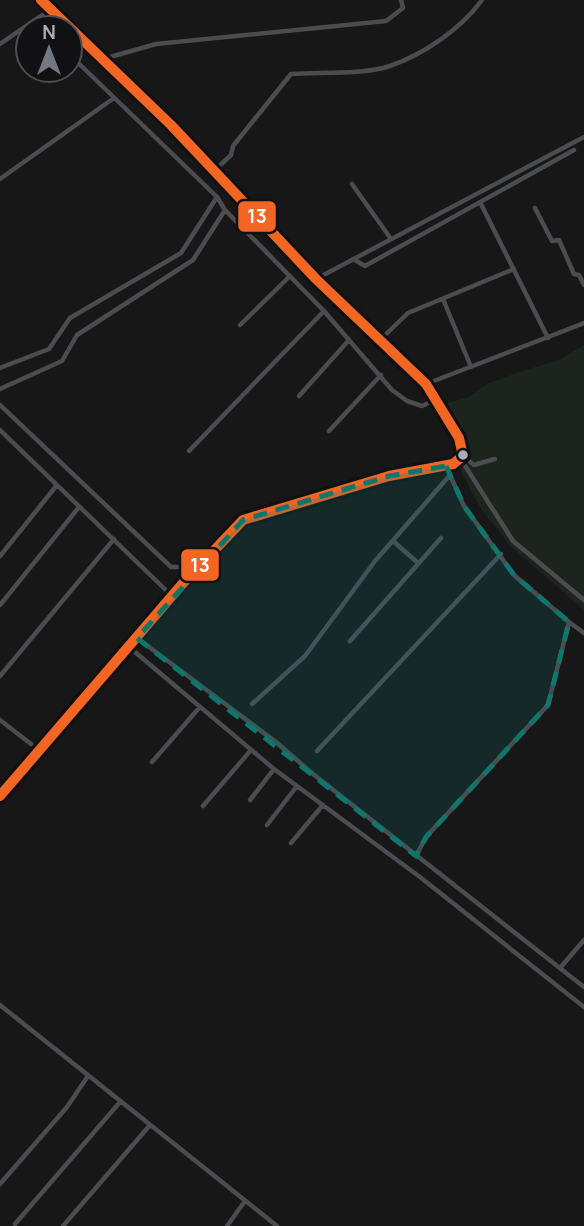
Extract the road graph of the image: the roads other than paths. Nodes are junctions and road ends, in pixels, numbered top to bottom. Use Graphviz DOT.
graph roads {
  1 [pos="41,0"];
  2 [pos="401,0"];
  3 [pos="482,0"];
  4 [pos="51,9"];
  5 [pos="0,44"];
  6 [pos="103,59"];
  7 [pos="84,69"];
  8 [pos="114,98"];
  9 [pos="584,137"];
  10 [pos="574,150"];
  11 [pos="214,171"];
  12 [pos="0,179"];
  13 [pos="352,184"];
  14 [pos="217,197"];
  15 [pos="480,202"];
  16 [pos="535,208"];
  17 [pos="225,210"];
  18 [pos="391,239"];
  19 [pos="353,259"];
  20 [pos="514,269"];
  21 [pos="290,276"];
  22 [pos="316,279"];
  23 [pos="584,285"];
  24 [pos="443,299"];
  25 [pos="324,311"];
  26 [pos="584,323"];
  27 [pos="240,325"];
  28 [pos="548,338"];
  29 [pos="349,340"];
  30 [pos="380,340"];
  31 [pos="471,367"];
  32 [pos="0,368"];
  33 [pos="381,375"];
  34 [pos="426,384"];
  35 [pos="0,388"];
  36 [pos="299,396"];
  37 [pos="435,400"];
  38 [pos="0,405"];
  39 [pos="0,430"];
  40 [pos="328,431"];
  41 [pos="189,450"];
  42 [pos="462,457"];
  43 [pos="495,459"];
  44 [pos="446,466"];
  45 [pos="451,474"];
  46 [pos="57,485"];
  47 [pos="79,507"];
  48 [pos="441,538"];
  49 [pos="114,539"];
  50 [pos="393,541"];
  51 [pos="501,554"];
  52 [pos="0,556"];
  53 [pos="418,564"];
  54 [pos="192,574"];
  55 [pos="172,596"];
  56 [pos="584,600"];
  57 [pos="0,605"];
  58 [pos="569,622"];
  59 [pos="584,633"];
  60 [pos="137,638"];
  61 [pos="350,640"];
  62 [pos="129,647"];
  63 [pos="0,676"];
  64 [pos="252,704"];
  65 [pos="199,708"];
  66 [pos="0,720"];
  67 [pos="31,744"];
  68 [pos="251,750"];
  69 [pos="317,751"];
  70 [pos="152,762"];
  71 [pos="274,769"];
  72 [pos="297,786"];
  73 [pos="0,796"];
  74 [pos="250,800"];
  75 [pos="323,805"];
  76 [pos="203,806"];
  77 [pos="267,825"];
  78 [pos="291,843"];
  79 [pos="416,856"];
  80 [pos="584,940"];
  81 [pos="560,968"];
  82 [pos="584,987"];
  83 [pos="0,1004"];
  84 [pos="584,1007"];
  85 [pos="88,1076"];
  86 [pos="120,1102"];
  87 [pos="150,1125"];
  88 [pos="0,1184"];
  89 [pos="245,1201"];
  90 [pos="15,1224"];
  91 [pos="63,1226"];
  92 [pos="227,1226"];
  93 [pos="277,1226"];
  1 -- 4 [label="street"];
  2 -- 6 [label="street"];
  3 -- 11 [label="street"];
  4 -- 5 [label="street"];
  4 -- 6 [label="street"];
  6 -- 11 [label="street"];
  7 -- 8 [label="street"];
  8 -- 12 [label="street"];
  8 -- 14 [label="street"];
  9 -- 18 [label="street"];
  10 -- 15 [label="street"];
  11 -- 22 [label="street"];
  13 -- 18 [label="street"];
  14 -- 17 [label="street"];
  14 -- 32 [label="street"];
  15 -- 19 [label="street"];
  15 -- 20 [label="street"];
  16 -- 23 [label="street"];
  17 -- 21 [label="street"];
  17 -- 35 [label="street"];
  18 -- 19 [label="street"];
  19 -- 22 [label="street"];
  20 -- 24 [label="street"];
  20 -- 28 [label="street"];
  21 -- 25 [label="street"];
  21 -- 27 [label="street"];
  22 -- 30 [label="street"];
  24 -- 30 [label="street"];
  24 -- 31 [label="street"];
  25 -- 29 [label="street"];
  25 -- 41 [label="street"];
  26 -- 28 [label="street"];
  28 -- 31 [label="street"];
  29 -- 33 [label="street"];
  29 -- 36 [label="street"];
  30 -- 34 [label="street"];
  31 -- 34 [label="street"];
  33 -- 37 [label="street"];
  33 -- 40 [label="street"];
  34 -- 37 [label="street"];
  37 -- 42 [label="street"];
  38 -- 54 [label="street"];
  39 -- 46 [label="street"];
  42 -- 43 [label="street"];
  42 -- 44 [label="street"];
  42 -- 56 [label="street"];
  44 -- 45 [label="street"];
  44 -- 54 [label="street"];
  45 -- 50 [label="street"];
  45 -- 51 [label="street"];
  46 -- 47 [label="street"];
  46 -- 52 [label="street"];
  47 -- 49 [label="street"];
  47 -- 57 [label="street"];
  48 -- 53 [label="street"];
  49 -- 55 [label="street"];
  49 -- 63 [label="street"];
  50 -- 53 [label="street"];
  50 -- 64 [label="street"];
  51 -- 58 [label="street"];
  51 -- 69 [label="street"];
  53 -- 61 [label="street"];
  54 -- 55 [label="street"];
  55 -- 60 [label="street"];
  58 -- 59 [label="street"];
  58 -- 79 [label="street"];
  60 -- 62 [label="street"];
  60 -- 79 [label="street"];
  62 -- 65 [label="street"];
  62 -- 73 [label="street"];
  65 -- 68 [label="street"];
  65 -- 70 [label="street"];
  66 -- 67 [label="street"];
  68 -- 71 [label="street"];
  68 -- 76 [label="street"];
  71 -- 72 [label="street"];
  71 -- 74 [label="street"];
  72 -- 75 [label="street"];
  72 -- 77 [label="street"];
  75 -- 78 [label="street"];
  75 -- 84 [label="street"];
  79 -- 81 [label="street"];
  80 -- 81 [label="street"];
  81 -- 82 [label="street"];
  83 -- 85 [label="street"];
  85 -- 86 [label="street"];
  85 -- 88 [label="street"];
  86 -- 87 [label="street"];
  86 -- 90 [label="street"];
  87 -- 89 [label="street"];
  87 -- 91 [label="street"];
  89 -- 92 [label="street"];
  89 -- 93 [label="street"];
}
